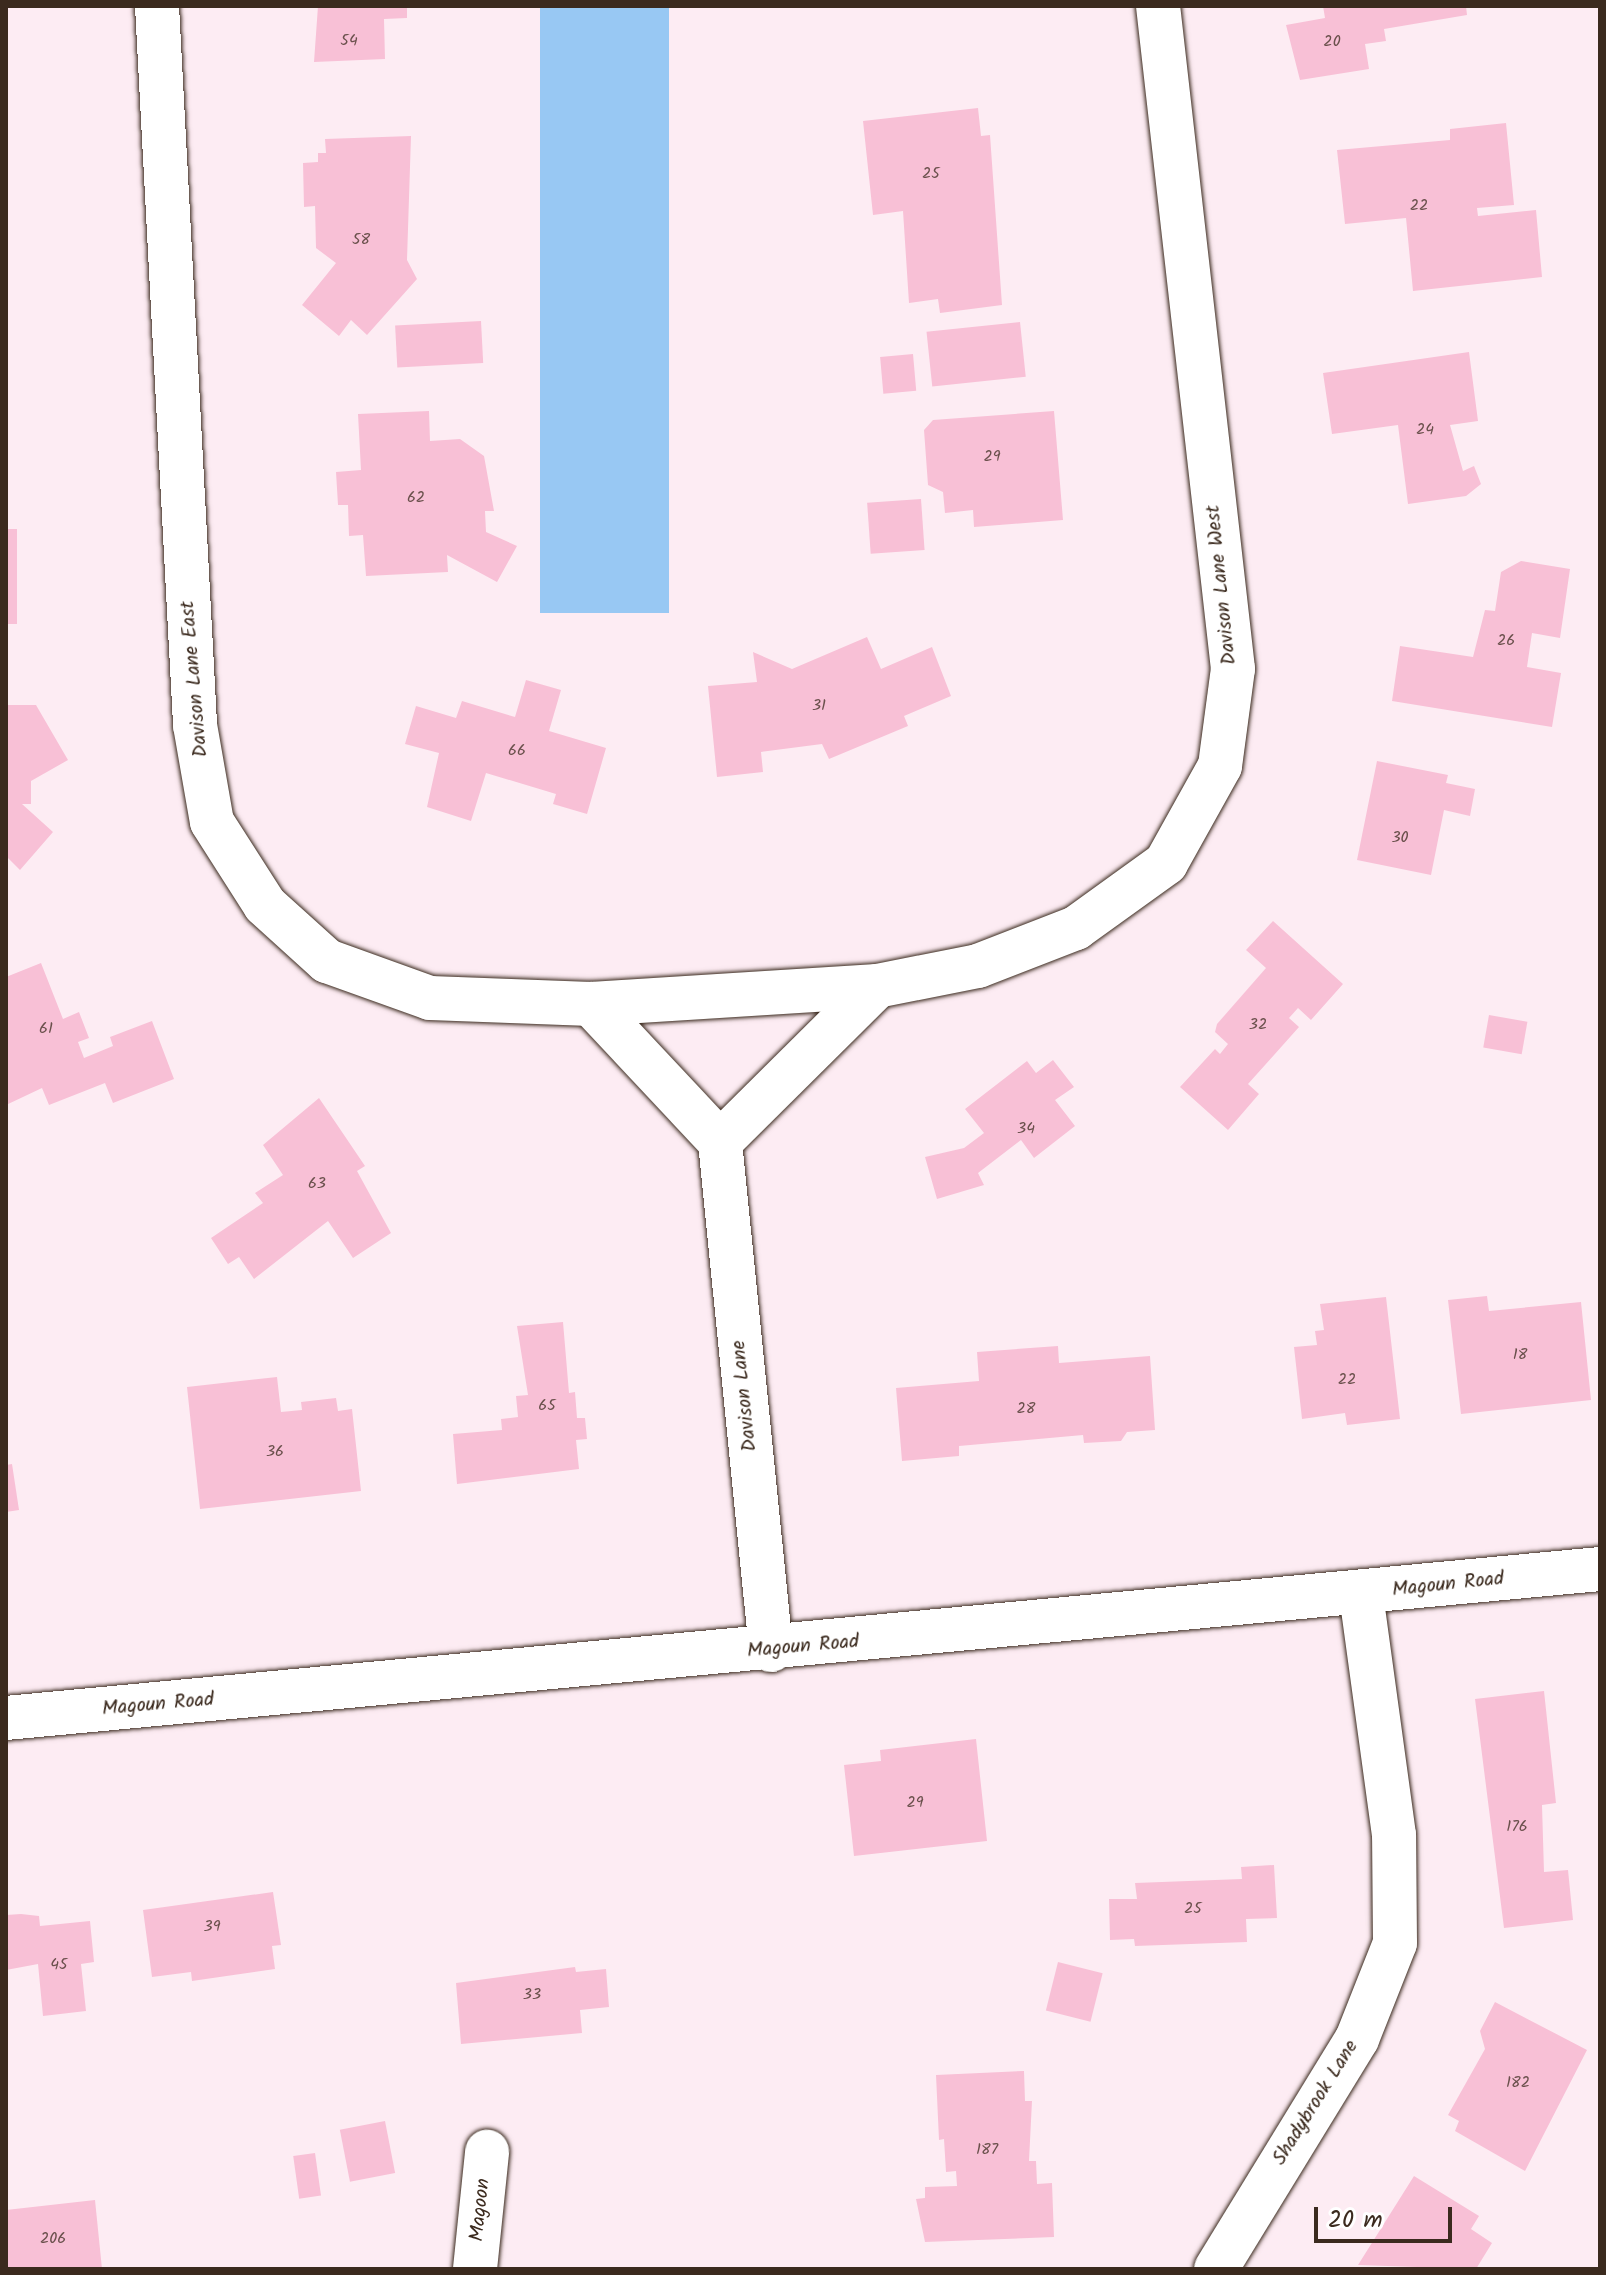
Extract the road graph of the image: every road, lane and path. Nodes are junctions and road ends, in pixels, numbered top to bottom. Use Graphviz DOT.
graph roads {
  1 [pos="157,6"];
  2 [pos="1158,6"];
  3 [pos="877,986"];
  4 [pos="716,996"];
  5 [pos="591,1004"];
  6 [pos="720,1142"];
  7 [pos="1600,1569"];
  8 [pos="1361,1594"];
  9 [pos="771,1650"];
  10 [pos="6,1718"];
  11 [pos="487,2152"];
  12 [pos="475,2269"];
  13 [pos="1216,2269"];
  1 -- 5 [label="street, Davison Lane East"];
  2 -- 3 [label="street, Davison Lane West"];
  3 -- 4 [label="street, Davison Lane West"];
  3 -- 6 [label="street"];
  4 -- 5 [label="street, Davison Lane East"];
  5 -- 6 [label="street"];
  6 -- 9 [label="street, Davison Lane"];
  7 -- 8 [label="street, Magoun Road"];
  8 -- 9 [label="street, Magoun Road"];
  8 -- 13 [label="street, Shadybrook Lane"];
  9 -- 10 [label="street, Magoun Road"];
  11 -- 12 [label="street, Magoon"];
}
